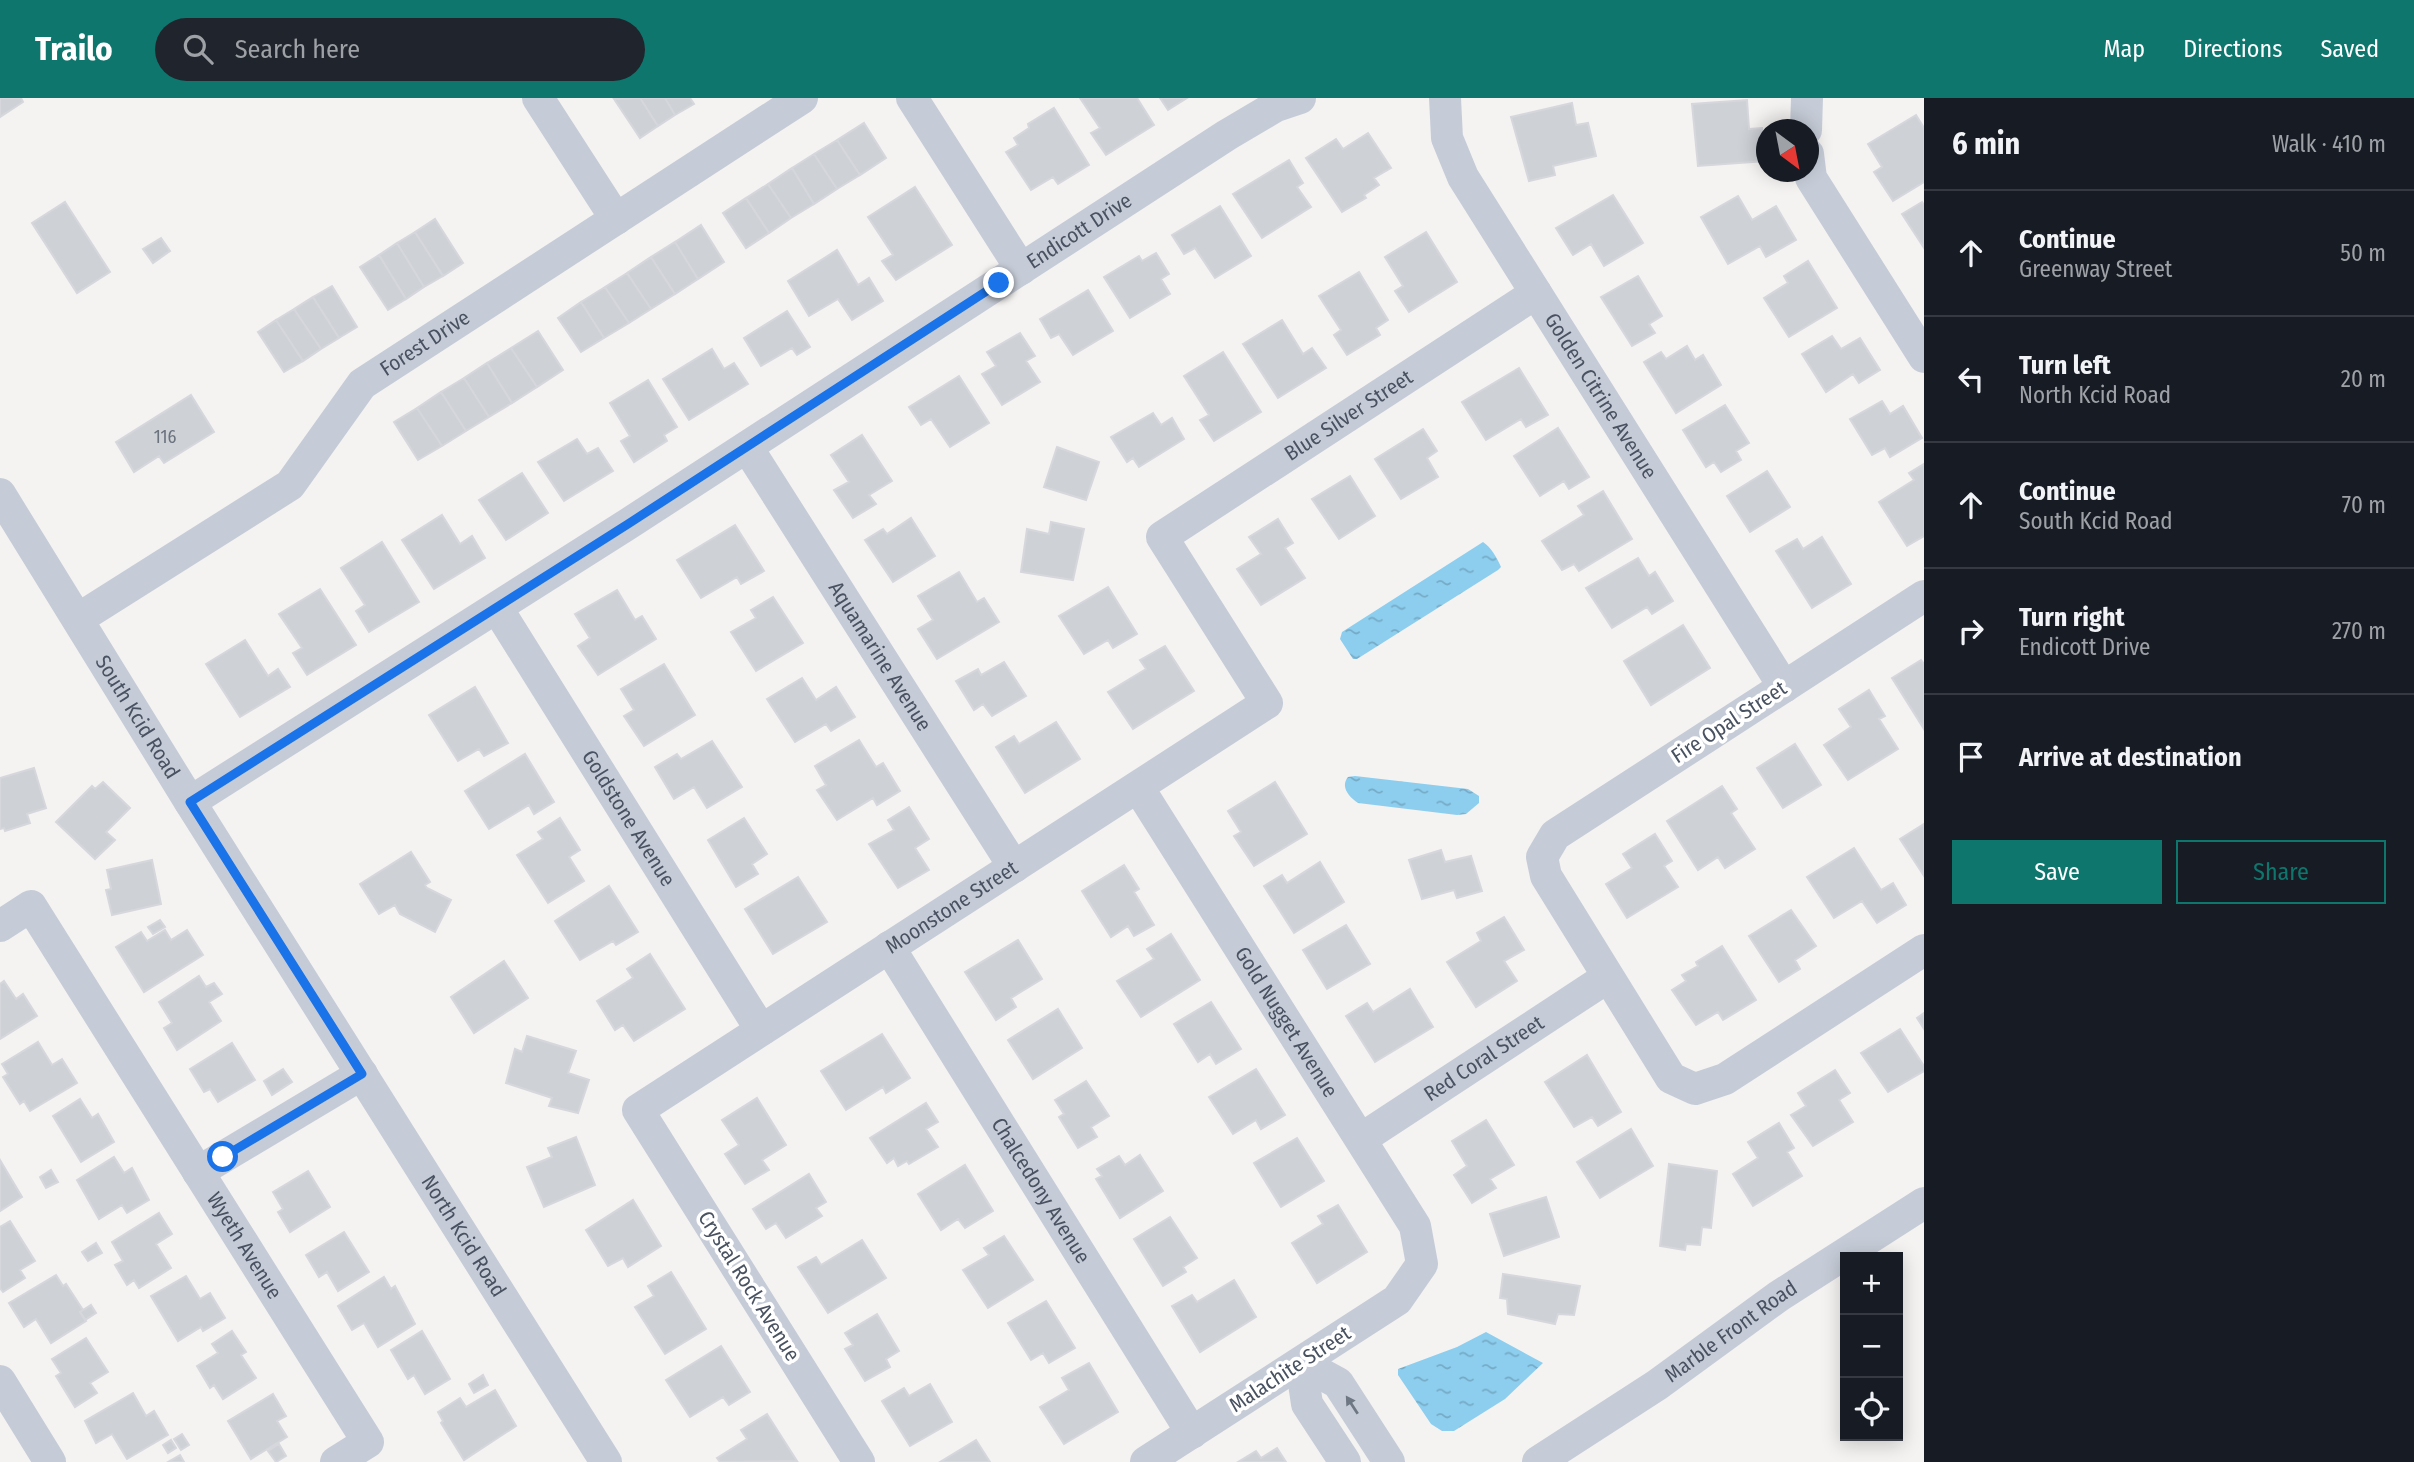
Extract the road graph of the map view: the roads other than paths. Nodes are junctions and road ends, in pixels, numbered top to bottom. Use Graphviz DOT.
graph roads {
  1 [pos="538,98"];
  2 [pos="802,98"];
  3 [pos="912,98"];
  4 [pos="1300,98"];
  5 [pos="1445,98"];
  6 [pos="1808,98"];
  7 [pos="1807,119"];
  8 [pos="1814,182"];
  9 [pos="616,219"];
  10 [pos="1021,269"];
  11 [pos="1536,293"];
  12 [pos="1924,357"];
  13 [pos="747,447"];
  14 [pos="0,494"];
  15 [pos="1924,596"];
  16 [pos="498,608"];
  17 [pos="78,619"];
  18 [pos="1784,687"];
  19 [pos="1267,703"];
  20 [pos="1138,786"];
  21 [pos="190,802"];
  22 [pos="1014,867"];
  23 [pos="0,926"];
  24 [pos="889,947"];
  25 [pos="1924,950"];
  26 [pos="1608,977"];
  27 [pos="322,1010"];
  28 [pos="761,1030"];
  29 [pos="362,1074"];
  30 [pos="638,1110"];
  31 [pos="1361,1139"];
  32 [pos="198,1172"];
  33 [pos="1924,1203"];
  34 [pos="1422,1264"];
  35 [pos="1301,1363"];
  36 [pos="0,1381"];
  37 [pos="1192,1433"];
  38 [pos="50,1462"];
  39 [pos="336,1462"];
  40 [pos="606,1462"];
  41 [pos="859,1462"];
  42 [pos="1146,1462"];
  43 [pos="1345,1462"];
  44 [pos="1389,1462"];
  45 [pos="1538,1462"];
  1 -- 9 [label="street"];
  2 -- 9 [label="street, Forest Drive"];
  3 -- 10 [label="street"];
  4 -- 10 [label="street, Endicott Drive"];
  5 -- 11 [label="street, Golden Citrine Avenue"];
  6 -- 7 [label="street"];
  8 -- 12 [label="street"];
  9 -- 17 [label="street, Forest Drive"];
  10 -- 13 [label="street, Endicott Drive"];
  11 -- 18 [label="street, Golden Citrine Avenue"];
  11 -- 19 [label="street, Blue Silver Street"];
  13 -- 16 [label="street, Endicott Drive"];
  13 -- 22 [label="street, Aquamarine Avenue"];
  14 -- 17 [label="street, South Kcid Road"];
  15 -- 18 [label="street, Fire Opal Street"];
  16 -- 21 [label="street, Endicott Drive"];
  16 -- 28 [label="street, Goldstone Avenue"];
  17 -- 21 [label="street, South Kcid Road"];
  18 -- 26 [label="street, Fire Opal Street"];
  19 -- 20 [label="street, Moonstone Street"];
  20 -- 22 [label="street, Moonstone Street"];
  20 -- 31 [label="street, Gold Nugget Avenue"];
  21 -- 27 [label="street, South Kcid Road"];
  22 -- 24 [label="street, Moonstone Street"];
  23 -- 32 [label="street, Wyeth Avenue"];
  24 -- 28 [label="street, Moonstone Street"];
  24 -- 37 [label="street, Chalcedony Avenue"];
  25 -- 26 [label="street"];
  26 -- 31 [label="street, Red Coral Street"];
  27 -- 29 [label="street, North Kcid Road"];
  28 -- 30 [label="street, Moonstone Street"];
  29 -- 32 [label="street"];
  29 -- 40 [label="street, North Kcid Road"];
  30 -- 41 [label="street, Crystal Rock Avenue"];
  31 -- 34 [label="street, Gold Nugget Avenue"];
  32 -- 39 [label="street, Wyeth Avenue"];
  33 -- 45 [label="street, Marble Front Road"];
  34 -- 35 [label="street, Malachite Street"];
  35 -- 37 [label="street, Malachite Street"];
  35 -- 43 [label="street"];
  44 -- 35 [label="street, one-way"];
  36 -- 38 [label="street"];
  37 -- 42 [label="street, Malachite Street"];
}
